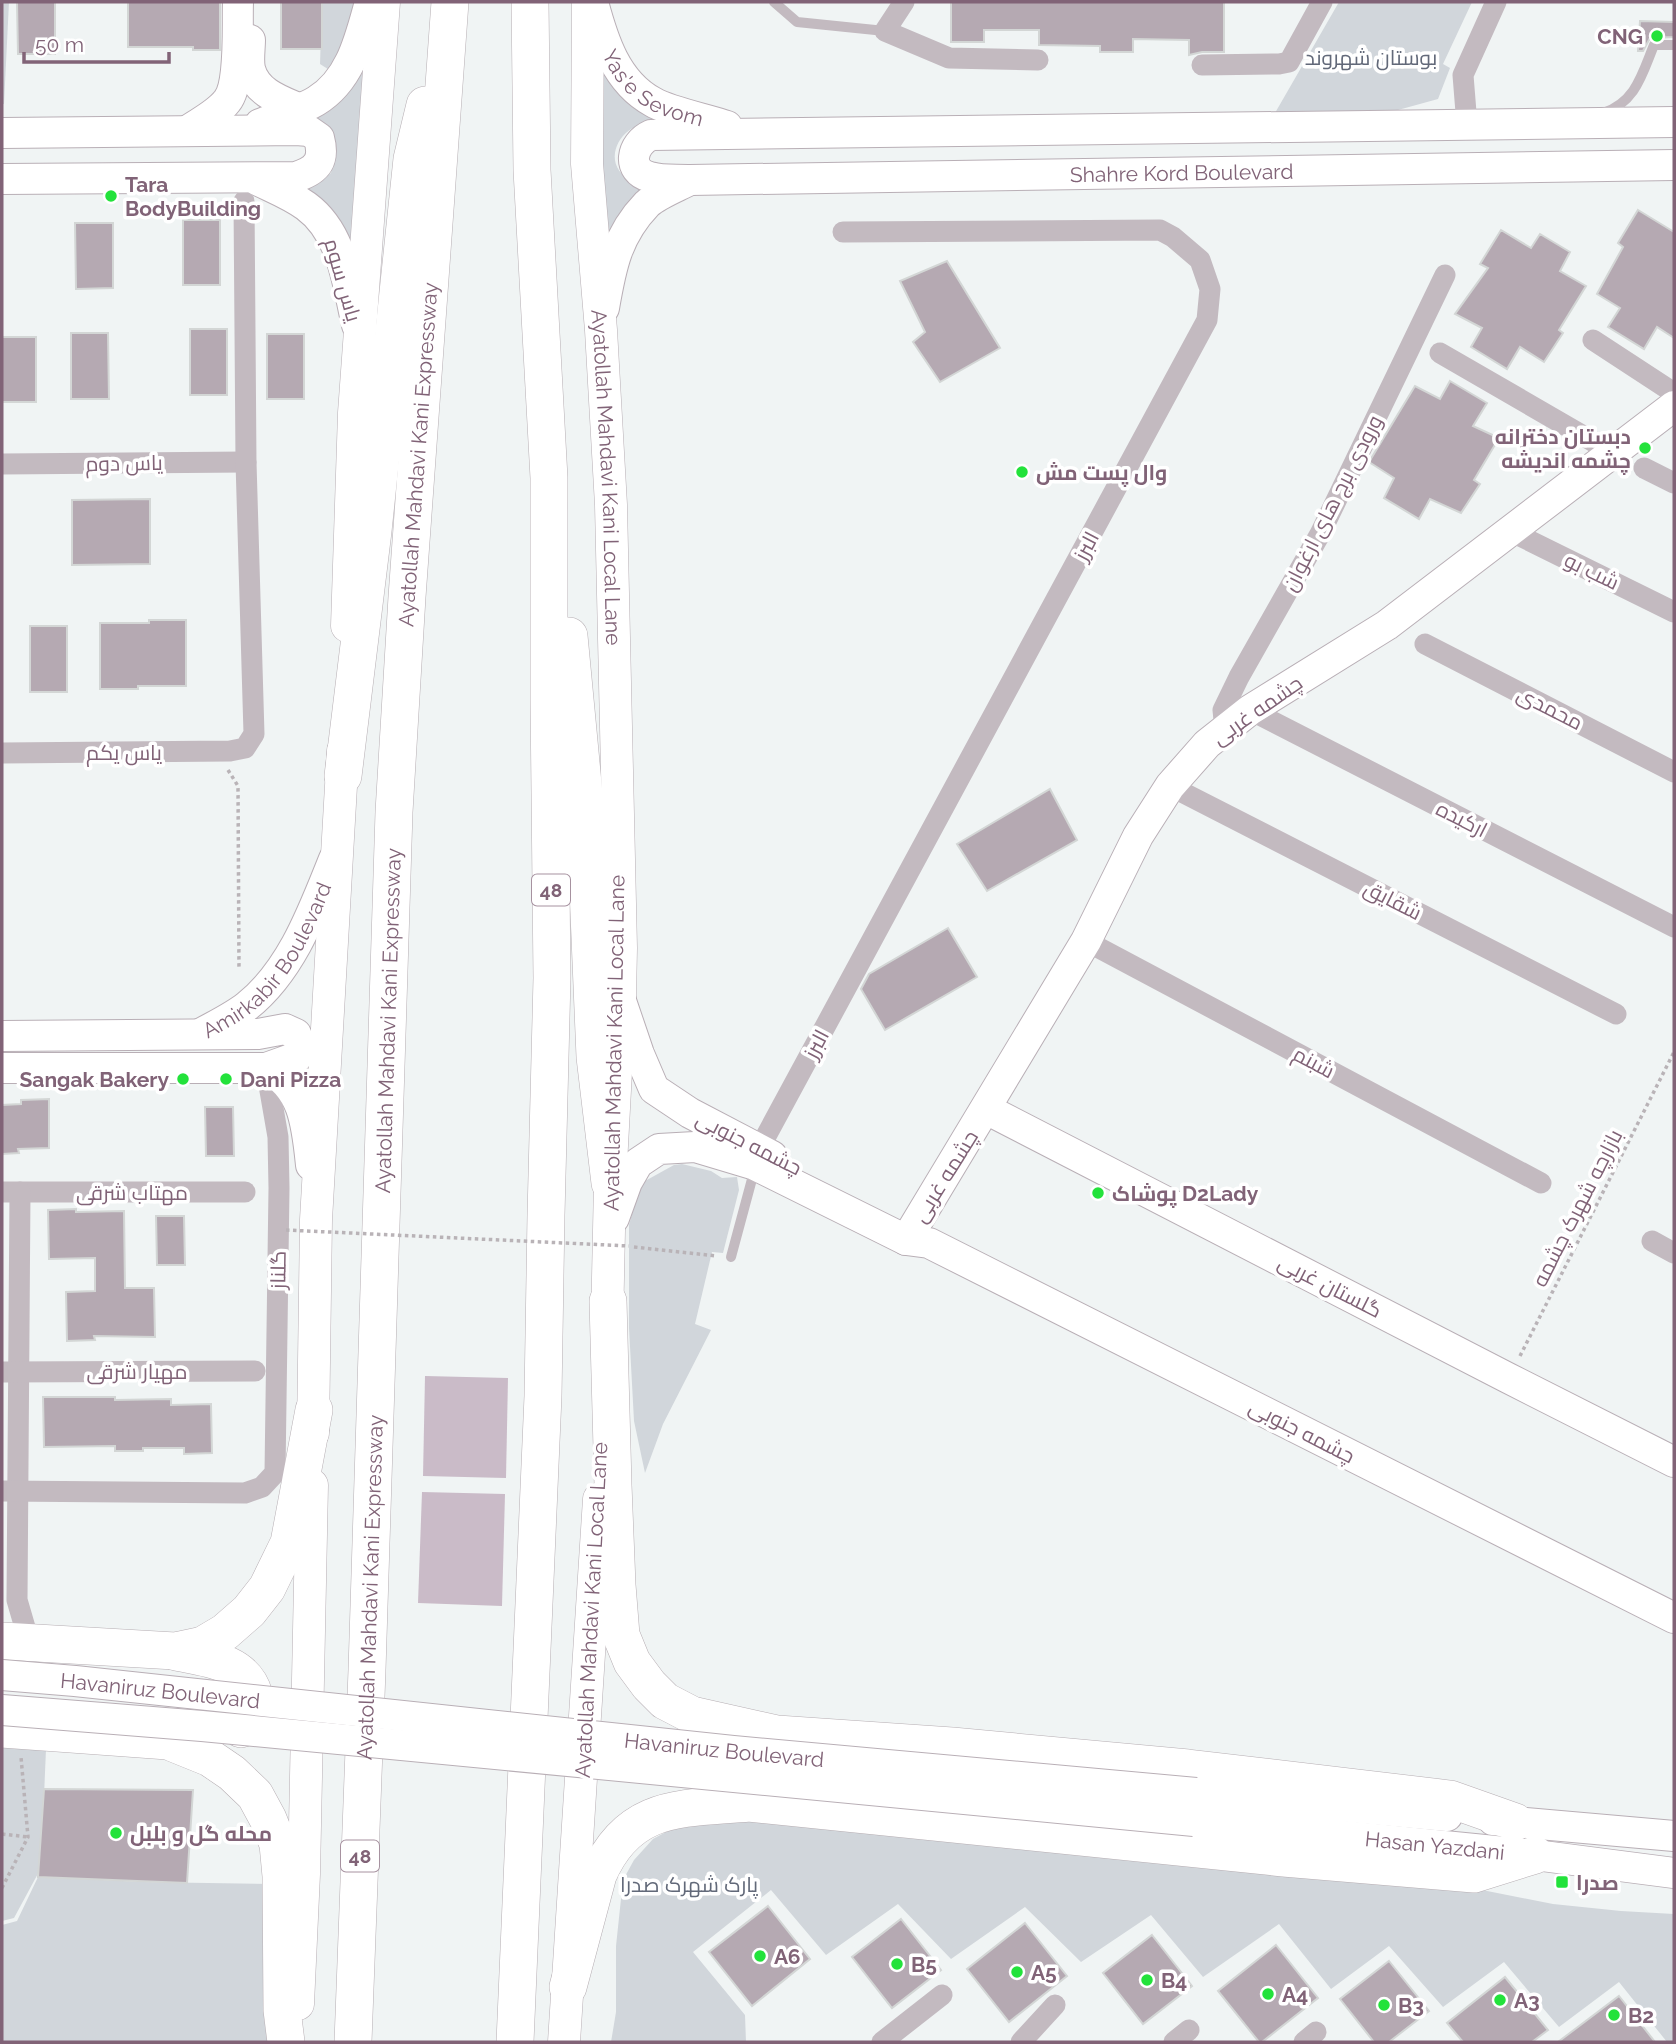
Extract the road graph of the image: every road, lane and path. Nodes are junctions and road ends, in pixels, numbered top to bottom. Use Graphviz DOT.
graph roads {
  1 [pos="238,2"];
  2 [pos="250,2"];
  3 [pos="370,2"];
  4 [pos="384,2"];
  5 [pos="449,2"];
  6 [pos="530,2"];
  7 [pos="588,2"];
  8 [pos="593,2"];
  9 [pos="774,2"];
  10 [pos="904,2"];
  11 [pos="1322,2"];
  12 [pos="1496,2"];
  13 [pos="885,31"];
  14 [pos="1674,45"];
  15 [pos="1038,60"];
  16 [pos="1202,65"];
  17 [pos="298,108"];
  18 [pos="1674,122"];
  19 [pos="1569,124"];
  20 [pos="1467,125"];
  21 [pos="246,130"];
  22 [pos="187,131"];
  23 [pos="2,133"];
  24 [pos="754,134"];
  25 [pos="1674,165"];
  26 [pos="2,179"];
  27 [pos="690,180"];
  28 [pos="247,189"];
  29 [pos="843,232"];
  30 [pos="1445,275"];
  31 [pos="601,330"];
  32 [pos="360,338"];
  33 [pos="1593,340"];
  34 [pos="1440,353"];
  35 [pos="1674,393"];
  36 [pos="1674,406"];
  37 [pos="1613,453"];
  38 [pos="246,462"];
  39 [pos="2,464"];
  40 [pos="1644,468"];
  41 [pos="549,478"];
  42 [pos="1674,483"];
  43 [pos="1510,531"];
  44 [pos="1674,612"];
  45 [pos="1425,644"];
  46 [pos="1251,710"];
  47 [pos="1225,730"];
  48 [pos="215,751"];
  49 [pos="2,752"];
  50 [pos="1674,772"];
  51 [pos="342,776"];
  52 [pos="1170,786"];
  53 [pos="338,849"];
  54 [pos="1674,927"];
  55 [pos="1086,941"];
  56 [pos="239,970"];
  57 [pos="620,996"];
  58 [pos="1616,1014"];
  59 [pos="198,1035"];
  60 [pos="2,1036"];
  61 [pos="1674,1052"];
  62 [pos="2,1068"];
  63 [pos="266,1068"];
  64 [pos="986,1109"];
  65 [pos="757,1157"];
  66 [pos="610,1183"];
  67 [pos="1541,1183"];
  68 [pos="11,1192"];
  69 [pos="244,1192"];
  70 [pos="316,1220"];
  71 [pos="286,1230"];
  72 [pos="916,1236"];
  73 [pos="619,1240"];
  74 [pos="1652,1241"];
  75 [pos="1674,1253"];
  76 [pos="732,1257"];
  77 [pos="608,1301"];
  78 [pos="10,1371"];
  79 [pos="255,1371"];
  80 [pos="1508,1378"];
  81 [pos="314,1410"];
  82 [pos="1674,1462"];
  83 [pos="10,1491"];
  84 [pos="16,1600"];
  85 [pos="1674,1618"];
  86 [pos="2,1625"];
  87 [pos="2,1641"];
  88 [pos="39,1643"];
  89 [pos="175,1651"];
  90 [pos="2,1675"];
  91 [pos="2,1710"];
  92 [pos="777,1734"];
  93 [pos="11,1739"];
  94 [pos="168,1741"];
  95 [pos="749,1802"];
  96 [pos="1195,1807"];
  97 [pos="1515,1822"];
  98 [pos="2,1834"];
  99 [pos="1674,1836"];
  100 [pos="28,1837"];
  101 [pos="1535,1855"];
  102 [pos="1674,1873"];
  103 [pos="2,1888"];
  104 [pos="568,1987"];
  105 [pos="942,1995"];
  106 [pos="1055,2004"];
  107 [pos="286,2042"];
  108 [pos="296,2042"];
  109 [pos="353,2042"];
  110 [pos="515,2042"];
  111 [pos="564,2042"];
  112 [pos="883,2042"];
  113 [pos="1021,2042"];
  1 -- 22 [label="street"];
  2 -- 17 [label="street"];
  3 -- 17 [label="street"];
  4 -- 32 [label="main road"];
  5 -- 51 [label="highway"];
  5 -- 109 [label="highway, Ayatollah Mahdavi Kani Expressway / 48"];
  6 -- 41 [label="highway, 48"];
  7 -- 31 [label="main road, Ayatollah Mahdavi Kani Local Lane"];
  8 -- 24 [label="street, Yas'e Sevom"];
  9 -- 13 [label="lane"];
  10 -- 13 [label="street"];
  11 -- 16 [label="street"];
  12 -- 20 [label="street"];
  13 -- 15 [label="street"];
  14 -- 19 [label="lane"];
  17 -- 21 [label="street"];
  18 -- 19 [label="street, Shahre Kord Boulevard"];
  19 -- 20 [label="street, Shahre Kord Boulevard"];
  20 -- 24 [label="street, Shahre Kord Boulevard"];
  21 -- 22 [label="street"];
  21 -- 28 [label="street"];
  22 -- 23 [label="street"];
  24 -- 27 [label="street, Shahre Kord Boulevard"];
  25 -- 27 [label="street, Shahre Kord Boulevard"];
  26 -- 28 [label="street, یاس سوم"];
  27 -- 31 [label="street"];
  28 -- 32 [label="street, یاس سوم"];
  28 -- 38 [label="street"];
  29 -- 65 [label="street, البرز"];
  30 -- 47 [label="street, ورودی برج های ارغوان"];
  31 -- 57 [label="main road, Ayatollah Mahdavi Kani Local Lane"];
  32 -- 51 [label="main road"];
  33 -- 35 [label="street"];
  34 -- 37 [label="street"];
  36 -- 37 [label="street, چشمه غربی"];
  37 -- 43 [label="street, چشمه غربی"];
  38 -- 39 [label="street, یاس دوم"];
  38 -- 48 [label="street, یاس یکم"];
  40 -- 42 [label="street"];
  41 -- 66 [label="highway"];
  41 -- 110 [label="highway, 48"];
  43 -- 44 [label="street, شب بو"];
  43 -- 46 [label="street, چشمه غربی"];
  45 -- 50 [label="street, محمدی"];
  46 -- 47 [label="street, چشمه غربی"];
  46 -- 54 [label="street, ارکیده"];
  47 -- 52 [label="street, چشمه غربی"];
  48 -- 49 [label="street, یاس یکم"];
  48 -- 56 [label="path"];
  51 -- 53 [label="main road"];
  52 -- 55 [label="street, چشمه غربی"];
  52 -- 58 [label="street, شقایق"];
  53 -- 59 [label="street, Amirkabir Boulevard"];
  53 -- 70 [label="main road"];
  55 -- 64 [label="street, چشمه غربی"];
  55 -- 67 [label="street, شبنم"];
  57 -- 65 [label="street, چشمه جنوبی"];
  57 -- 66 [label="main road, Ayatollah Mahdavi Kani Local Lane"];
  59 -- 60 [label="street, Amirkabir Boulevard"];
  59 -- 63 [label="street"];
  61 -- 80 [label="path, بازارچه شهرک چشمه"];
  62 -- 63 [label="street, Amirkabir Boulevard"];
  63 -- 70 [label="street"];
  63 -- 83 [label="street, گلناز"];
  64 -- 72 [label="street, چشمه غربی"];
  64 -- 80 [label="street, گلستان غربی"];
  65 -- 72 [label="street, چشمه جنوبی"];
  65 -- 73 [label="street, چشمه جنوبی"];
  65 -- 76 [label="lane"];
  66 -- 73 [label="main road, Ayatollah Mahdavi Kani Local Lane"];
  68 -- 69 [label="street, مهتاب شرقی"];
  68 -- 78 [label="street"];
  70 -- 81 [label="main road"];
  71 -- 73 [label="path, bridge"];
  72 -- 85 [label="street, چشمه جنوبی"];
  73 -- 76 [label="path"];
  73 -- 77 [label="main road, Ayatollah Mahdavi Kani Local Lane"];
  74 -- 75 [label="street"];
  77 -- 92 [label="highway"];
  77 -- 104 [label="main road, Ayatollah Mahdavi Kani Local Lane"];
  78 -- 79 [label="street, مهیار شرقی"];
  78 -- 83 [label="street"];
  80 -- 82 [label="street, گلستان غربی"];
  81 -- 89 [label="highway"];
  81 -- 108 [label="main road"];
  83 -- 84 [label="street"];
  84 -- 86 [label="street"];
  84 -- 88 [label="street"];
  87 -- 88 [label="highway"];
  88 -- 89 [label="highway"];
  89 -- 94 [label="highway"];
  90 -- 96 [label="street, Havaniruz Boulevard, bridge"];
  91 -- 96 [label="street, Havaniruz Boulevard, bridge"];
  92 -- 95 [label="highway"];
  92 -- 97 [label="highway"];
  93 -- 94 [label="highway"];
  93 -- 100 [label="path"];
  94 -- 107 [label="highway"];
  95 -- 101 [label="highway"];
  95 -- 104 [label="highway"];
  96 -- 97 [label="street, Hasan Yazdani"];
  96 -- 101 [label="street, Hasan Yazdani"];
  97 -- 99 [label="street, Hasan Yazdani"];
  98 -- 100 [label="path"];
  100 -- 103 [label="path"];
  101 -- 102 [label="street, Hasan Yazdani"];
  104 -- 111 [label="main road, Ayatollah Mahdavi Kani Local Lane"];
  105 -- 112 [label="street"];
  106 -- 113 [label="street"];
}
